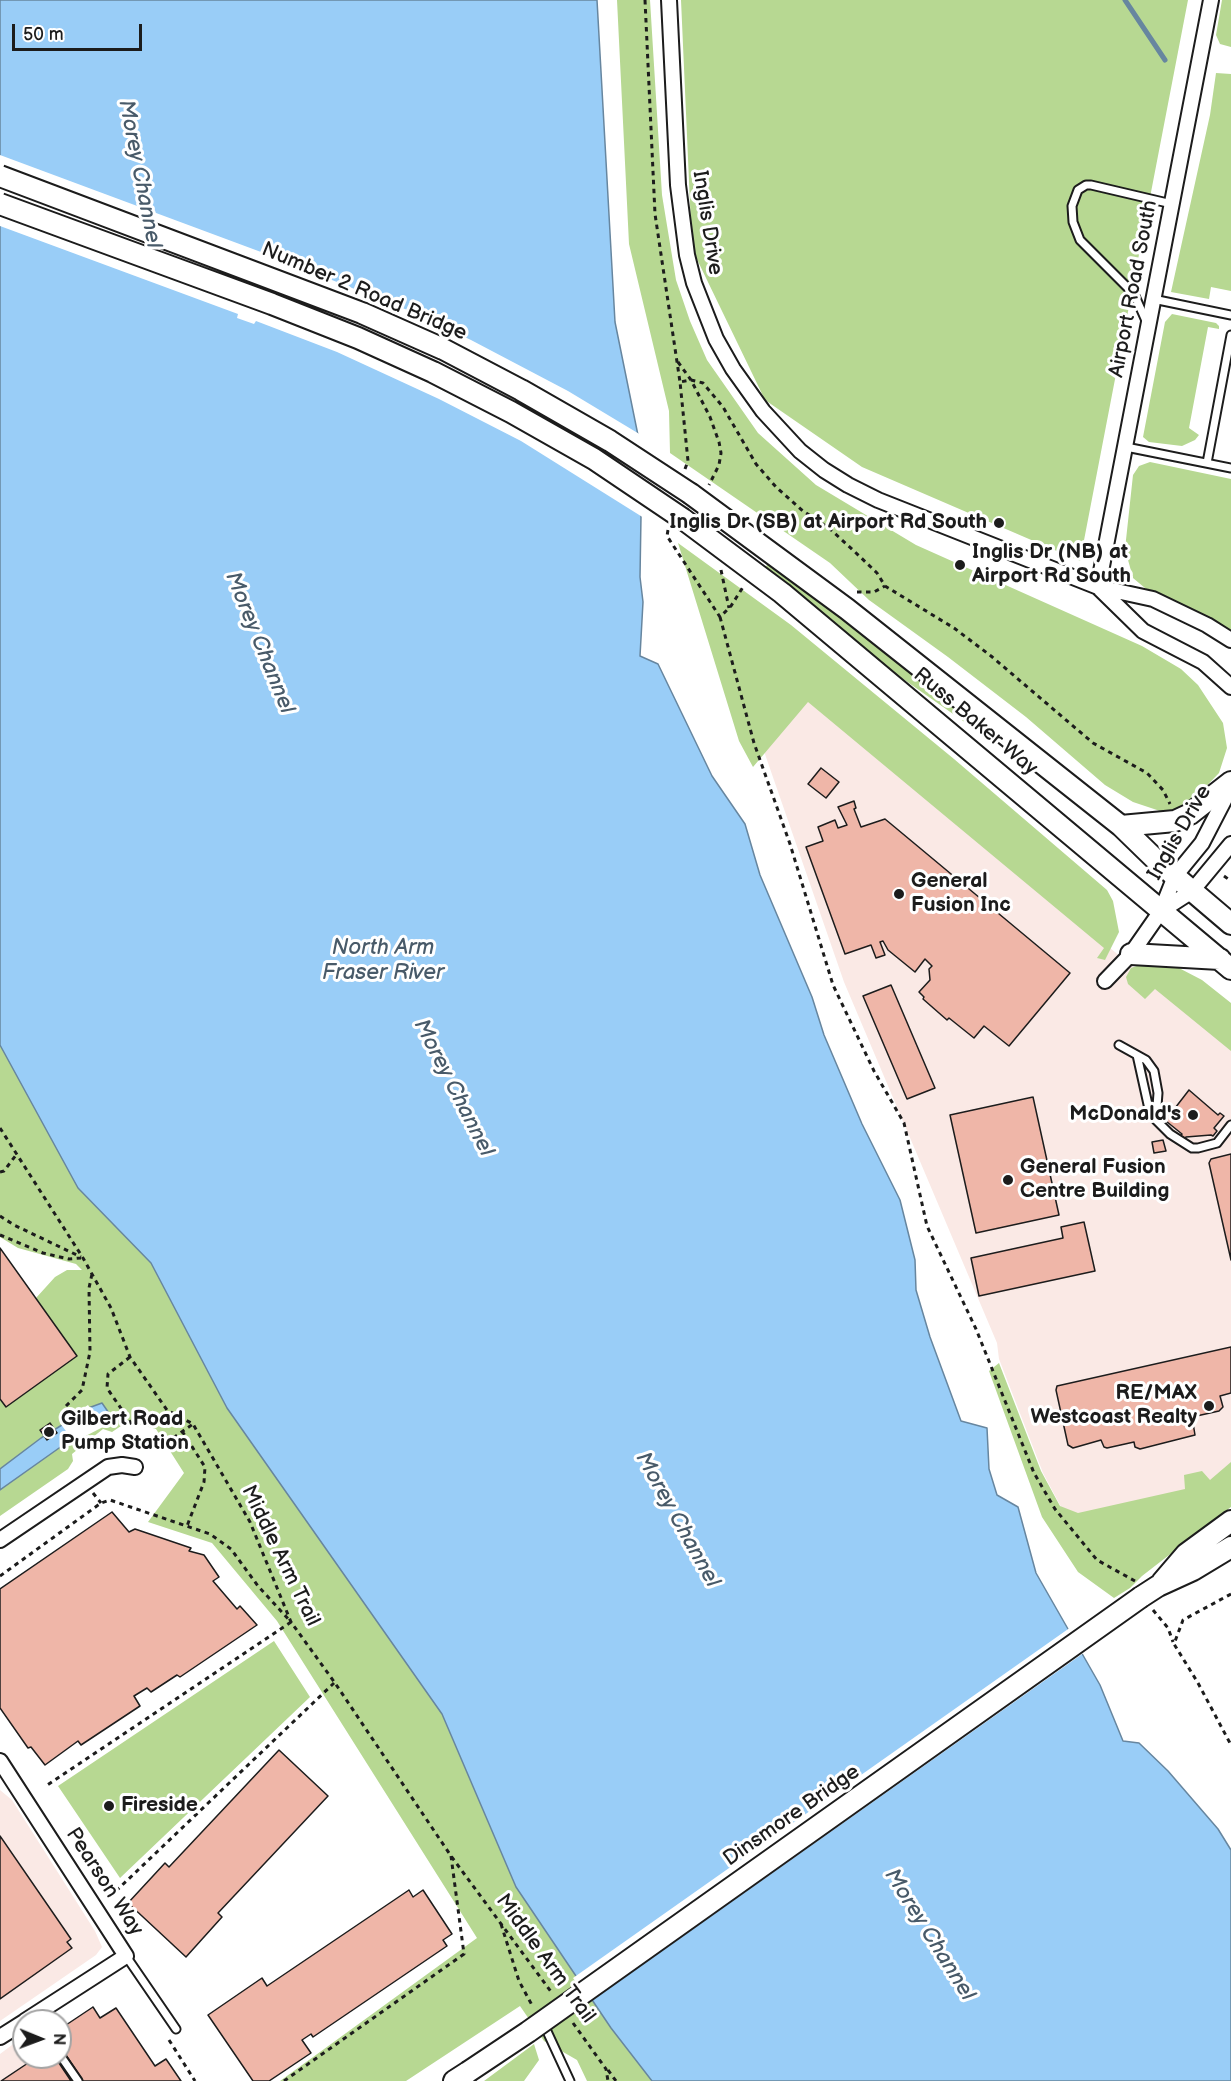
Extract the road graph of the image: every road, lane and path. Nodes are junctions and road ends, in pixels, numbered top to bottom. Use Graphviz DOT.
graph roads {
  1 [pos="645,0"];
  2 [pos="669,0"];
  3 [pos="1211,0"];
  4 [pos="0,177"];
  5 [pos="0,204"];
  6 [pos="1172,204"];
  7 [pos="1153,299"];
  8 [pos="1231,315"];
  9 [pos="1148,326"];
  10 [pos="1231,335"];
  11 [pos="677,361"];
  12 [pos="691,380"];
  13 [pos="680,382"];
  14 [pos="1126,447"];
  15 [pos="1207,463"];
  16 [pos="1231,468"];
  17 [pos="709,485"];
  18 [pos="691,494"];
  19 [pos="721,570"];
  20 [pos="885,586"];
  21 [pos="1098,587"];
  22 [pos="858,593"];
  23 [pos="729,608"];
  24 [pos="720,617"];
  25 [pos="1231,640"];
  26 [pos="1231,687"];
  27 [pos="1231,785"];
  28 [pos="1172,811"];
  29 [pos="1121,826"];
  30 [pos="1231,844"];
  31 [pos="1222,874"];
  32 [pos="1175,876"];
  33 [pos="1231,881"];
  34 [pos="1192,891"];
  35 [pos="1161,910"];
  36 [pos="1231,924"];
  37 [pos="1131,954"];
  38 [pos="1225,964"];
  39 [pos="1105,981"];
  40 [pos="1119,1045"];
  41 [pos="1137,1055"];
  42 [pos="1156,1120"];
  43 [pos="1231,1125"];
  44 [pos="0,1128"];
  45 [pos="16,1155"];
  46 [pos="0,1172"];
  47 [pos="0,1216"];
  48 [pos="0,1235"];
  49 [pos="83,1258"];
  50 [pos="92,1274"];
  51 [pos="130,1357"];
  52 [pos="66,1406"];
  53 [pos="194,1424"];
  54 [pos="133,1426"];
  55 [pos="182,1431"];
  56 [pos="166,1443"];
  57 [pos="135,1467"];
  58 [pos="1231,1521"];
  59 [pos="187,1526"];
  60 [pos="0,1540"];
  61 [pos="1231,1547"];
  62 [pos="0,1576"];
  63 [pos="1149,1592"];
  64 [pos="1231,1594"];
  65 [pos="291,1622"];
  66 [pos="1174,1644"];
  67 [pos="335,1683"];
  68 [pos="1231,1745"];
  69 [pos="2,1767"];
  70 [pos="46,1786"];
  71 [pos="451,1856"];
  72 [pos="116,1891"];
  73 [pos="500,1921"];
  74 [pos="126,1956"];
  75 [pos="553,1995"];
  76 [pos="46,2009"];
  77 [pos="573,2023"];
  78 [pos="545,2027"];
  79 [pos="176,2029"];
  80 [pos="606,2069"];
  81 [pos="459,2078"];
  82 [pos="284,2081"];
  83 [pos="570,2081"];
  84 [pos="608,2081"];
  85 [pos="616,2081"];
  1 -- 11 [label="path"];
  2 -- 21 [label="street, Inglis Drive"];
  3 -- 6 [label="street, Airport Road South"];
  4 -- 18 [label="main road, Number 2 Road Bridge, bridge"];
  5 -- 35 [label="main road, Russ Baker Way, bridge"];
  6 -- 7 [label="street, Airport Road South"];
  6 -- 9 [label="lane"];
  7 -- 8 [label="lane"];
  7 -- 9 [label="street, Airport Road South"];
  9 -- 14 [label="street, Airport Road South"];
  10 -- 15 [label="lane"];
  11 -- 12 [label="path"];
  11 -- 13 [label="path"];
  12 -- 17 [label="path"];
  12 -- 20 [label="path"];
  14 -- 15 [label="lane"];
  14 -- 21 [label="street, Airport Road South"];
  15 -- 16 [label="lane"];
  18 -- 29 [label="main road, Russ Baker Way"];
  19 -- 23 [label="path"];
  20 -- 22 [label="path"];
  20 -- 28 [label="path"];
  21 -- 25 [label="street, Inglis Drive"];
  21 -- 26 [label="street, Inglis Drive"];
  24 -- 63 [label="path"];
  27 -- 29 [label="main road"];
  27 -- 32 [label="street, Inglis Drive"];
  29 -- 32 [label="main road, Russ Baker Way"];
  30 -- 34 [label="street, Inglis Drive"];
  31 -- 33 [label="path"];
  32 -- 34 [label="main road, Russ Baker Way"];
  32 -- 35 [label="street, Inglis Drive"];
  34 -- 35 [label="street, Inglis Drive"];
  34 -- 36 [label="main road, Russ Baker Way"];
  35 -- 37 [label="street"];
  35 -- 38 [label="main road, Russ Baker Way"];
  37 -- 38 [label="main road"];
  37 -- 39 [label="street"];
  40 -- 41 [label="lane"];
  41 -- 42 [label="lane"];
  41 -- 42 [label="lane"];
  42 -- 43 [label="lane"];
  44 -- 45 [label="path"];
  45 -- 46 [label="path"];
  45 -- 49 [label="path"];
  47 -- 49 [label="path"];
  48 -- 49 [label="path"];
  49 -- 50 [label="path"];
  50 -- 51 [label="path"];
  50 -- 52 [label="path"];
  51 -- 53 [label="path"];
  51 -- 54 [label="path"];
  53 -- 55 [label="path"];
  53 -- 65 [label="path, Middle Arm Trail"];
  55 -- 56 [label="path"];
  55 -- 59 [label="path"];
  57 -- 60 [label="street"];
  58 -- 63 [label="main road"];
  59 -- 62 [label="path"];
  59 -- 65 [label="path"];
  61 -- 63 [label="main road"];
  63 -- 66 [label="path"];
  63 -- 81 [label="main road, Dinsmore Bridge, bridge"];
  64 -- 66 [label="path"];
  65 -- 67 [label="path, Middle Arm Trail"];
  65 -- 70 [label="path"];
  66 -- 68 [label="path"];
  67 -- 71 [label="path, Middle Arm Trail"];
  67 -- 72 [label="path"];
  69 -- 74 [label="street, Pearson Way"];
  71 -- 73 [label="path, Middle Arm Trail"];
  71 -- 82 [label="path"];
  73 -- 75 [label="path, Middle Arm Trail"];
  73 -- 78 [label="path"];
  74 -- 76 [label="street, Pearson Way"];
  74 -- 79 [label="lane"];
  77 -- 80 [label="path, Middle Arm Trail"];
  78 -- 83 [label="lane"];
  80 -- 84 [label="path, Middle Arm Trail"];
  80 -- 85 [label="path"];
}
